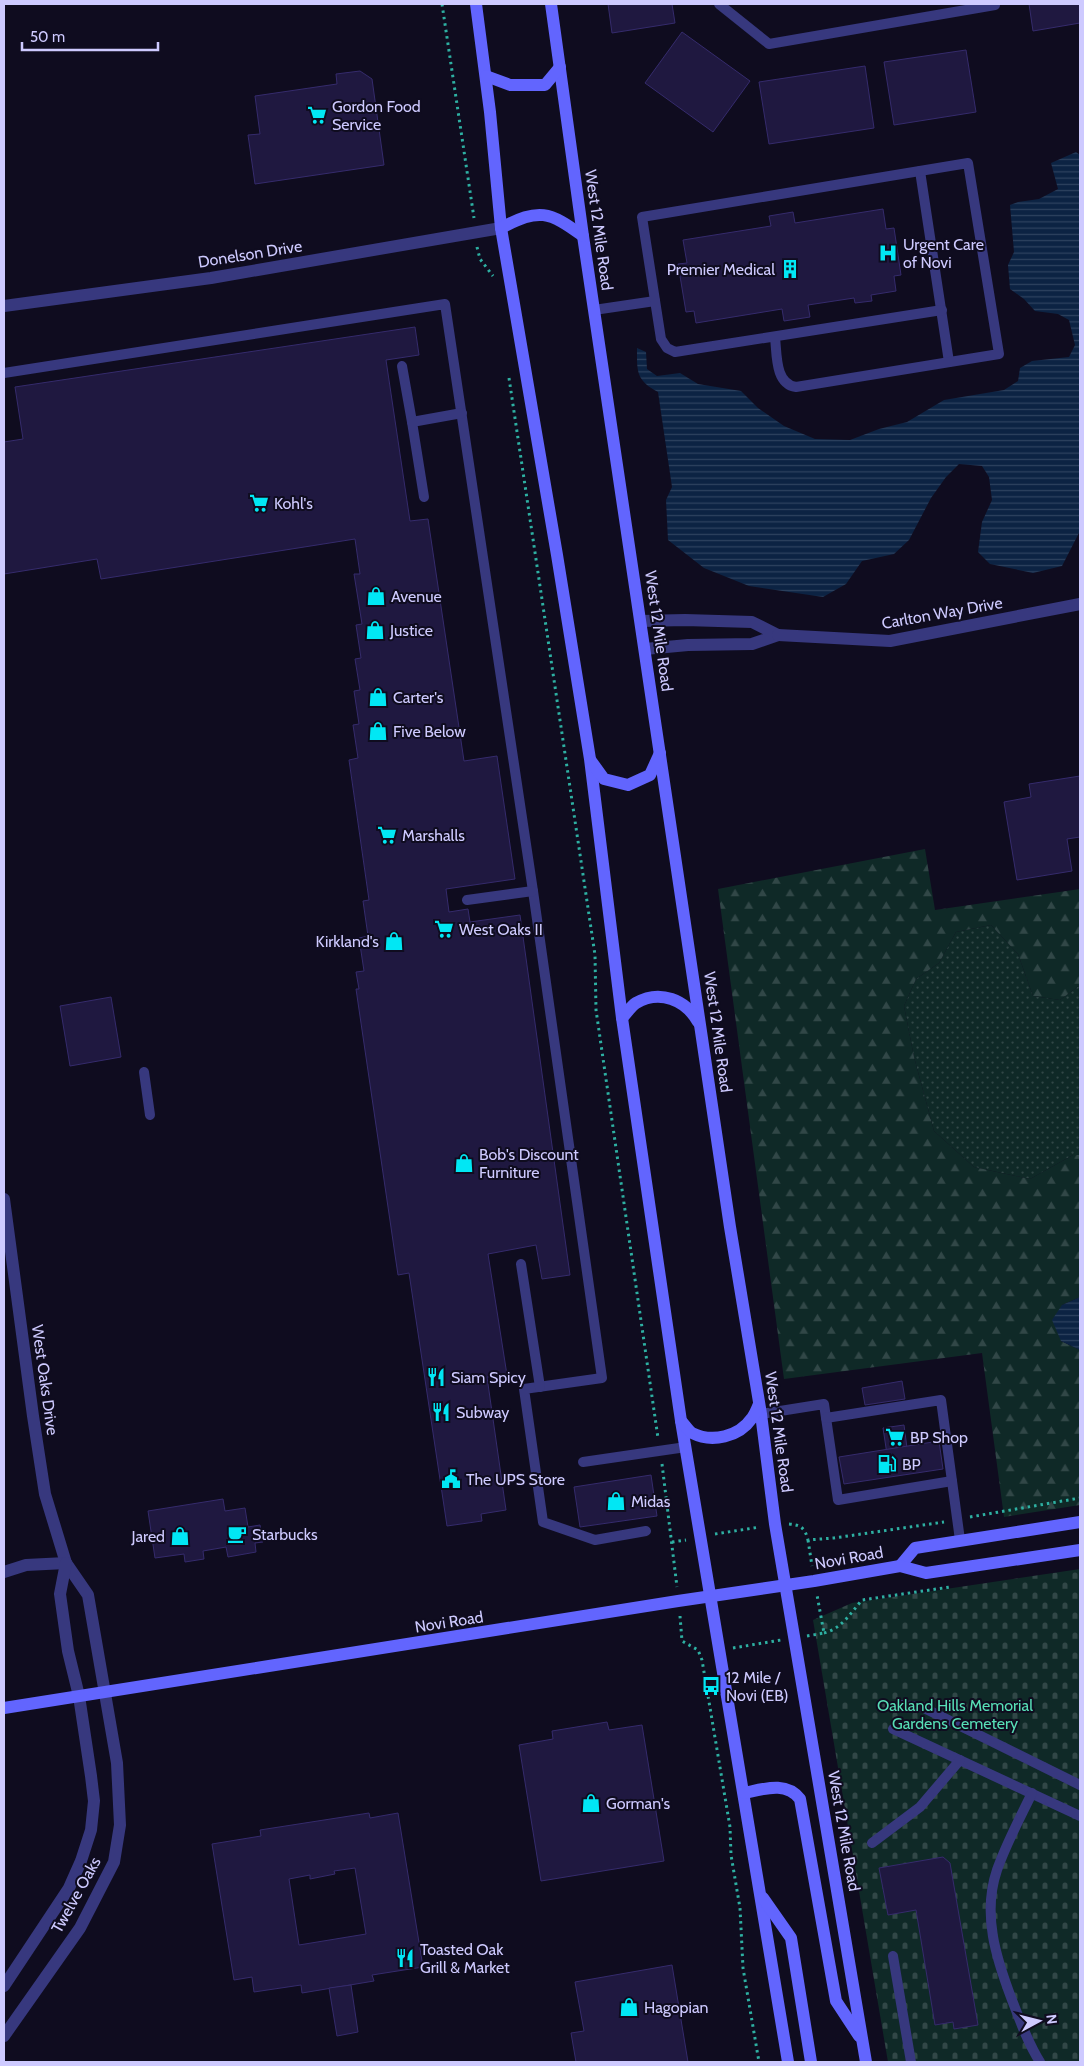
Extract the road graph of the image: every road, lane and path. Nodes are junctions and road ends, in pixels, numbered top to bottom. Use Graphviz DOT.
graph roads {
  1 [pos="442,4"];
  2 [pos="476,4"];
  3 [pos="551,4"];
  4 [pos="720,4"];
  5 [pos="994,4"];
  6 [pos="560,67"];
  7 [pos="486,76"];
  8 [pos="920,171"];
  9 [pos="501,228"];
  10 [pos="476,232"];
  11 [pos="583,236"];
  12 [pos="495,280"];
  13 [pos="654,301"];
  14 [pos="4,306"];
  15 [pos="594,310"];
  16 [pos="942,310"];
  17 [pos="775,337"];
  18 [pos="949,362"];
  19 [pos="402,366"];
  20 [pos="508,368"];
  21 [pos="4,373"];
  22 [pos="462,413"];
  23 [pos="412,422"];
  24 [pos="424,497"];
  25 [pos="1080,604"];
  26 [pos="641,621"];
  27 [pos="778,635"];
  28 [pos="645,649"];
  29 [pos="660,752"];
  30 [pos="590,759"];
  31 [pos="533,891"];
  32 [pos="467,900"];
  33 [pos="622,1018"];
  34 [pos="701,1029"];
  35 [pos="144,1072"];
  36 [pos="150,1115"];
  37 [pos="4,1198"];
  38 [pos="521,1264"];
  39 [pos="540,1387"];
  40 [pos="760,1409"];
  41 [pos="826,1418"];
  42 [pos="681,1421"];
  43 [pos="686,1447"];
  44 [pos="660,1450"];
  45 [pos="583,1462"];
  46 [pos="952,1481"];
  47 [pos="1080,1498"];
  48 [pos="957,1519"];
  49 [pos="1080,1522"];
  50 [pos="775,1524"];
  51 [pos="646,1531"];
  52 [pos="700,1537"];
  53 [pos="960,1540"];
  54 [pos="672,1542"];
  55 [pos="1080,1550"];
  56 [pos="66,1563"];
  57 [pos="900,1566"];
  58 [pos="4,1572"];
  59 [pos="786,1585"];
  60 [pos="950,1587"];
  61 [pos="712,1596"];
  62 [pos="678,1601"];
  63 [pos="824,1633"];
  64 [pos="103,1692"];
  65 [pos="79,1696"];
  66 [pos="901,1705"];
  67 [pos="4,1708"];
  68 [pos="894,1729"];
  69 [pos="960,1760"];
  70 [pos="1080,1785"];
  71 [pos="744,1793"];
  72 [pos="1032,1793"];
  73 [pos="1080,1816"];
  74 [pos="872,1844"];
  75 [pos="761,1896"];
  76 [pos="894,1956"];
  77 [pos="4,1986"];
  78 [pos="4,2036"];
  79 [pos="862,2039"];
  80 [pos="1037,2061"];
  81 [pos="759,2062"];
  82 [pos="788,2062"];
  83 [pos="811,2062"];
  84 [pos="866,2062"];
  85 [pos="911,2062"];
  1 -- 10 [label="path"];
  2 -- 7 [label="main road"];
  3 -- 6 [label="main road, West 12 Mile Road"];
  4 -- 5 [label="lane"];
  6 -- 7 [label="main road"];
  6 -- 11 [label="main road, West 12 Mile Road"];
  7 -- 9 [label="main road"];
  8 -- 13 [label="lane"];
  8 -- 16 [label="lane"];
  8 -- 18 [label="lane"];
  9 -- 10 [label="street, Donelson Drive"];
  9 -- 11 [label="main road"];
  9 -- 30 [label="main road"];
  10 -- 12 [label="path"];
  10 -- 14 [label="street, Donelson Drive"];
  11 -- 15 [label="main road, West 12 Mile Road"];
  13 -- 15 [label="lane"];
  13 -- 17 [label="lane"];
  15 -- 26 [label="main road, West 12 Mile Road"];
  16 -- 17 [label="lane"];
  16 -- 18 [label="lane"];
  17 -- 18 [label="lane"];
  19 -- 23 [label="lane"];
  20 -- 44 [label="path"];
  21 -- 22 [label="lane"];
  22 -- 23 [label="lane"];
  22 -- 31 [label="lane"];
  23 -- 24 [label="lane"];
  25 -- 27 [label="street, Carlton Way Drive"];
  26 -- 27 [label="street, Carlton Way Drive"];
  26 -- 28 [label="main road, West 12 Mile Road"];
  27 -- 28 [label="street, Carlton Way Drive"];
  28 -- 29 [label="main road, West 12 Mile Road"];
  29 -- 30 [label="main road"];
  29 -- 34 [label="main road, West 12 Mile Road"];
  30 -- 33 [label="main road"];
  31 -- 32 [label="lane"];
  31 -- 39 [label="lane"];
  33 -- 34 [label="main road"];
  33 -- 42 [label="main road"];
  34 -- 40 [label="main road, West 12 Mile Road"];
  35 -- 36 [label="lane"];
  37 -- 56 [label="street, West Oaks Drive"];
  38 -- 39 [label="lane"];
  39 -- 51 [label="lane"];
  40 -- 41 [label="lane"];
  40 -- 42 [label="main road"];
  40 -- 50 [label="main road, West 12 Mile Road"];
  41 -- 46 [label="lane"];
  41 -- 46 [label="lane"];
  42 -- 43 [label="main road"];
  43 -- 44 [label="lane"];
  43 -- 52 [label="main road"];
  44 -- 45 [label="lane"];
  44 -- 54 [label="path"];
  46 -- 48 [label="lane"];
  47 -- 48 [label="path"];
  48 -- 50 [label="path"];
  48 -- 53 [label="lane"];
  49 -- 53 [label="main road, Novi Road"];
  50 -- 52 [label="path"];
  50 -- 59 [label="main road, West 12 Mile Road"];
  52 -- 54 [label="path"];
  52 -- 61 [label="main road"];
  53 -- 57 [label="main road, Novi Road"];
  54 -- 62 [label="path"];
  55 -- 57 [label="main road, Novi Road"];
  56 -- 58 [label="street"];
  56 -- 64 [label="street, West Oaks Drive"];
  56 -- 65 [label="street, West Oaks Drive"];
  57 -- 59 [label="main road, Novi Road"];
  59 -- 61 [label="main road, Novi Road"];
  59 -- 79 [label="main road, West 12 Mile Road"];
  60 -- 63 [label="path"];
  61 -- 62 [label="main road, Novi Road"];
  61 -- 71 [label="main road"];
  62 -- 64 [label="main road, Novi Road"];
  62 -- 81 [label="path"];
  64 -- 65 [label="main road, Novi Road"];
  64 -- 78 [label="street, Twelve Oaks"];
  65 -- 67 [label="main road, Novi Road"];
  65 -- 77 [label="street, Twelve Oaks"];
  66 -- 70 [label="lane"];
  68 -- 69 [label="lane"];
  69 -- 72 [label="lane"];
  69 -- 74 [label="lane"];
  71 -- 75 [label="main road"];
  71 -- 79 [label="main road"];
  72 -- 73 [label="lane"];
  72 -- 80 [label="lane"];
  75 -- 82 [label="main road"];
  75 -- 83 [label="main road"];
  76 -- 85 [label="lane"];
  79 -- 84 [label="main road, West 12 Mile Road"];
}
